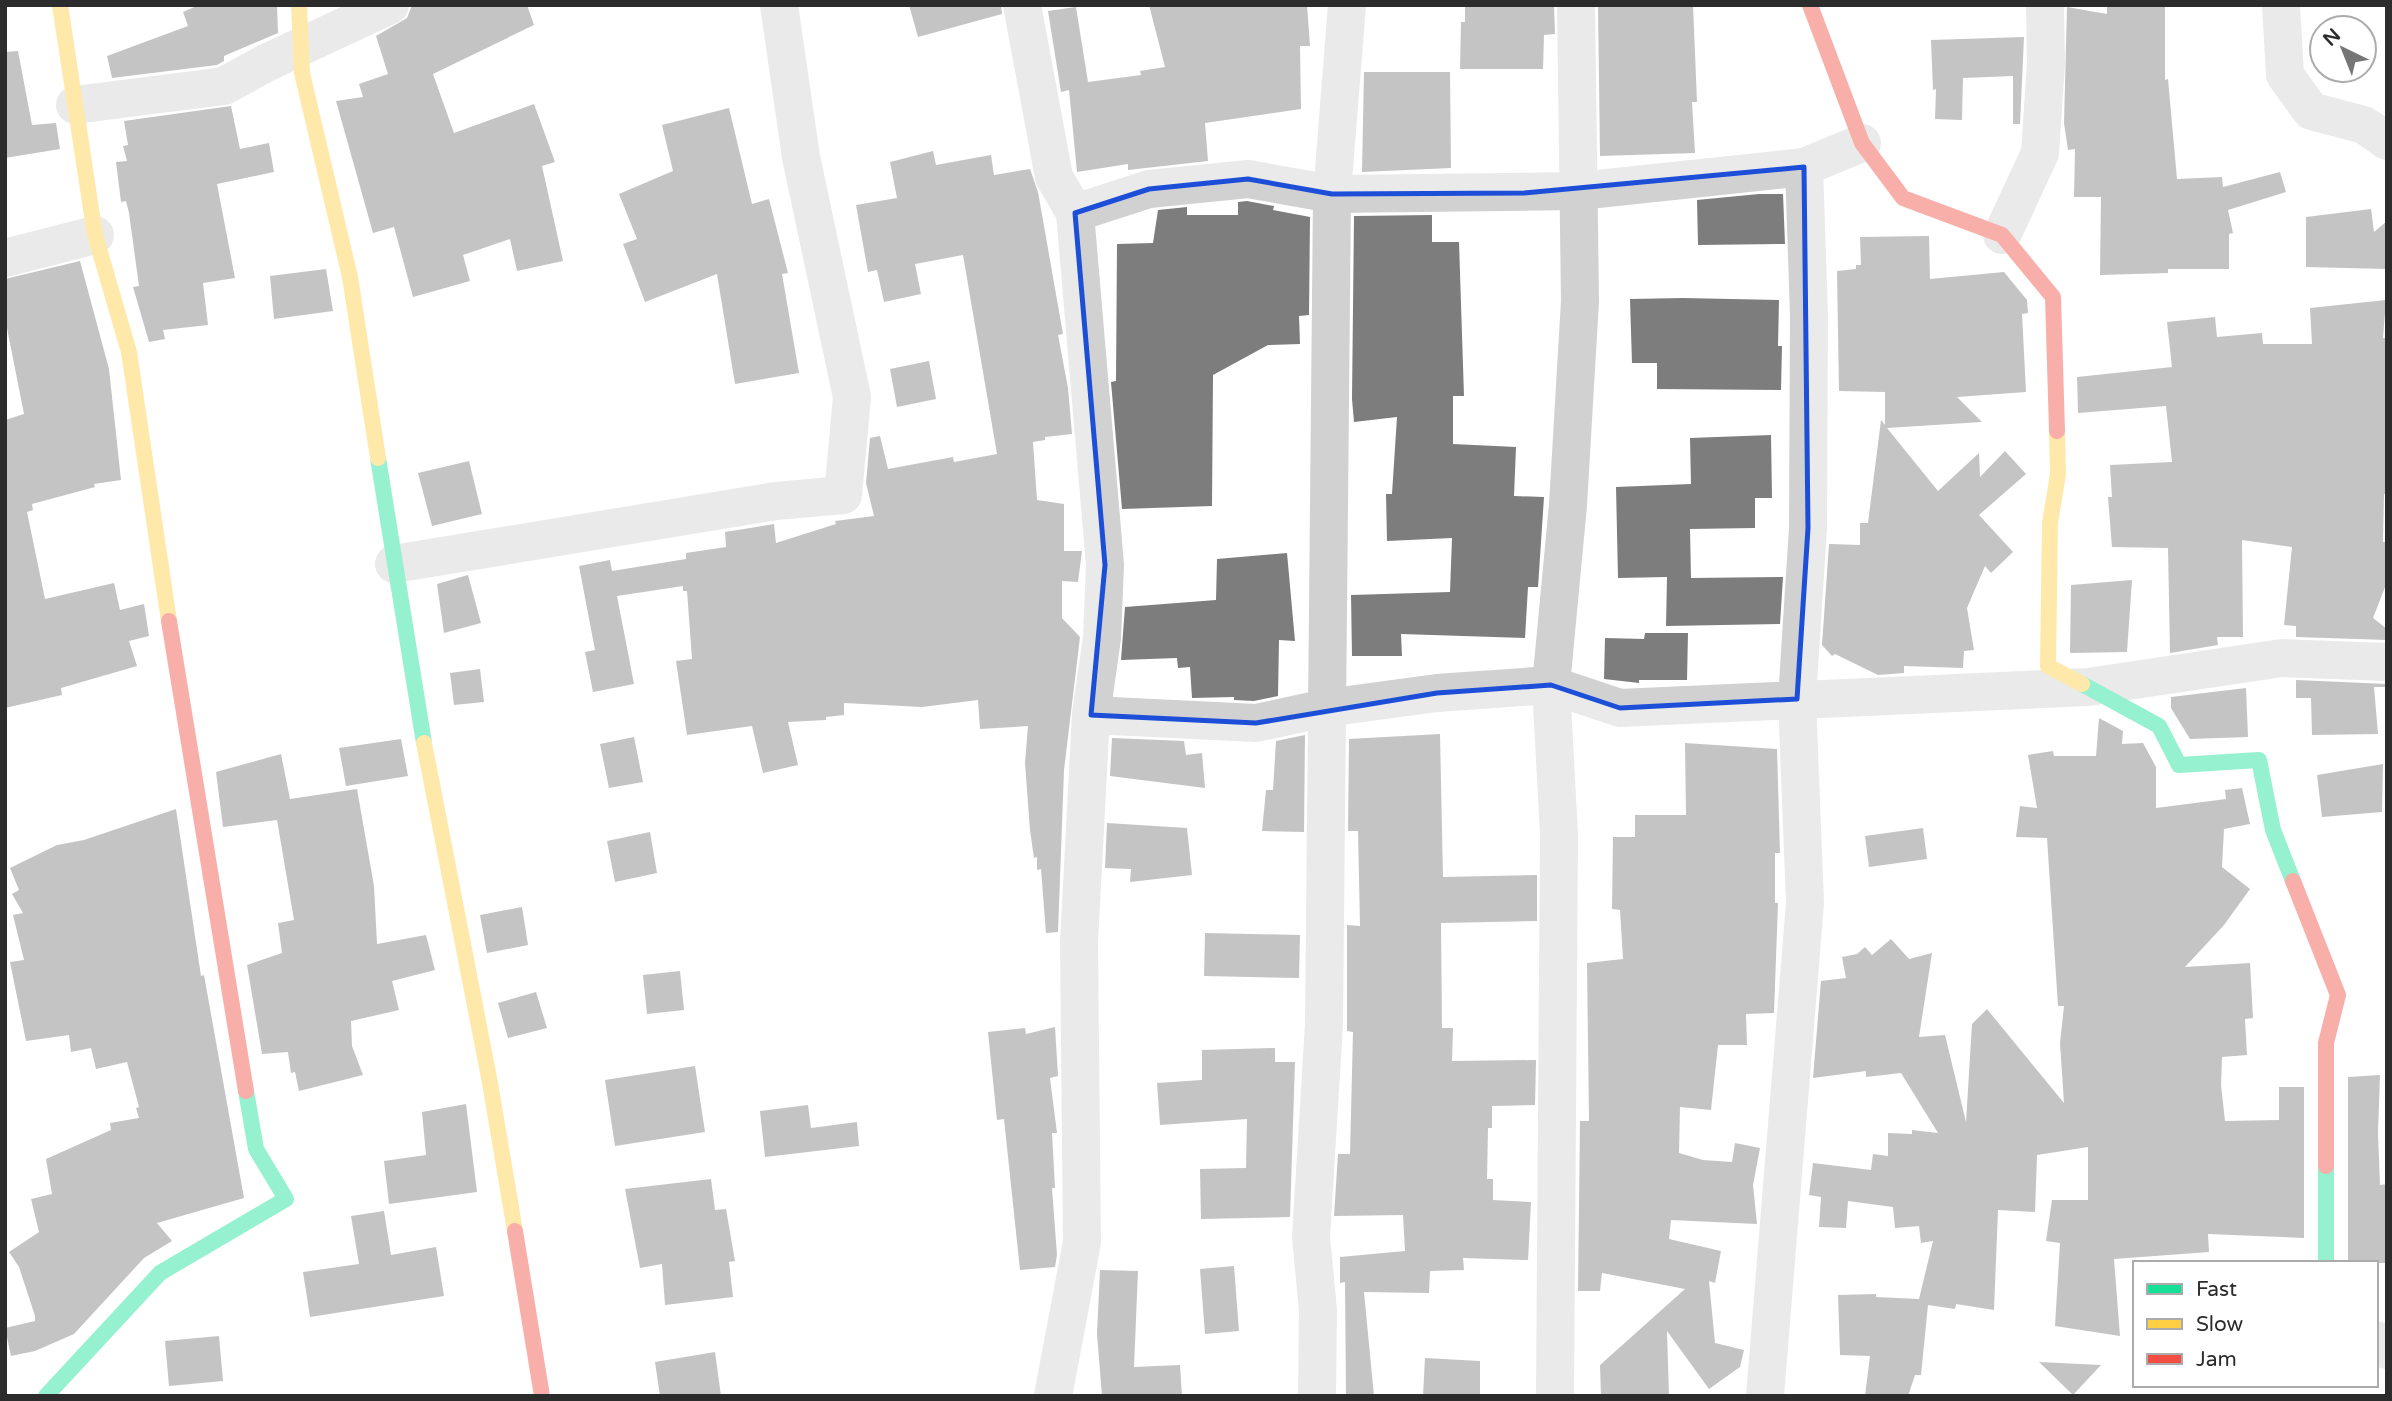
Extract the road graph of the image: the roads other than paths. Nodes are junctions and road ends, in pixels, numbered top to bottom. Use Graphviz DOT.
graph roads {
  1 [pos="60,5"];
  2 [pos="299,5"];
  3 [pos="390,5"];
  4 [pos="779,5"];
  5 [pos="1022,5"];
  6 [pos="1347,5"];
  7 [pos="1576,5"];
  8 [pos="1810,5"];
  9 [pos="2045,5"];
  10 [pos="2281,5"];
  11 [pos="300,46"];
  12 [pos="75,105"];
  13 [pos="2387,141"];
  14 [pos="1862,143"];
  15 [pos="1804,167"];
  16 [pos="1579,191"];
  17 [pos="1332,194"];
  18 [pos="1075,213"];
  19 [pos="95,235"];
  20 [pos="2002,236"];
  21 [pos="5,258"];
  22 [pos="394,564"];
  23 [pos="2387,662"];
  24 [pos="1551,685"];
  25 [pos="2088,687"];
  26 [pos="1797,699"];
  27 [pos="1326,708"];
  28 [pos="1091,715"];
  29 [pos="2326,1261"];
  30 [pos="46,1396"];
  31 [pos="542,1396"];
  32 [pos="1053,1396"];
  33 [pos="1317,1396"];
  34 [pos="1555,1396"];
  35 [pos="1765,1396"];
  1 -- 12 [label="street"];
  2 -- 11 [label="street"];
  3 -- 11 [label="street"];
  4 -- 22 [label="street"];
  5 -- 18 [label="street"];
  6 -- 17 [label="street"];
  7 -- 16 [label="street"];
  8 -- 14 [label="street"];
  9 -- 20 [label="street"];
  10 -- 13 [label="street"];
  11 -- 12 [label="street"];
  11 -- 22 [label="street"];
  12 -- 19 [label="street"];
  14 -- 15 [label="street"];
  14 -- 20 [label="street"];
  15 -- 16 [label="street"];
  15 -- 26 [label="street"];
  16 -- 17 [label="street"];
  16 -- 24 [label="street"];
  17 -- 18 [label="street"];
  17 -- 27 [label="street"];
  18 -- 28 [label="street"];
  19 -- 21 [label="street"];
  19 -- 30 [label="street"];
  20 -- 25 [label="street"];
  22 -- 31 [label="street"];
  23 -- 25 [label="street"];
  24 -- 26 [label="street"];
  24 -- 27 [label="street"];
  24 -- 34 [label="street"];
  25 -- 26 [label="street"];
  25 -- 29 [label="street"];
  26 -- 35 [label="street"];
  27 -- 28 [label="street"];
  27 -- 33 [label="street"];
  28 -- 32 [label="street"];
}
